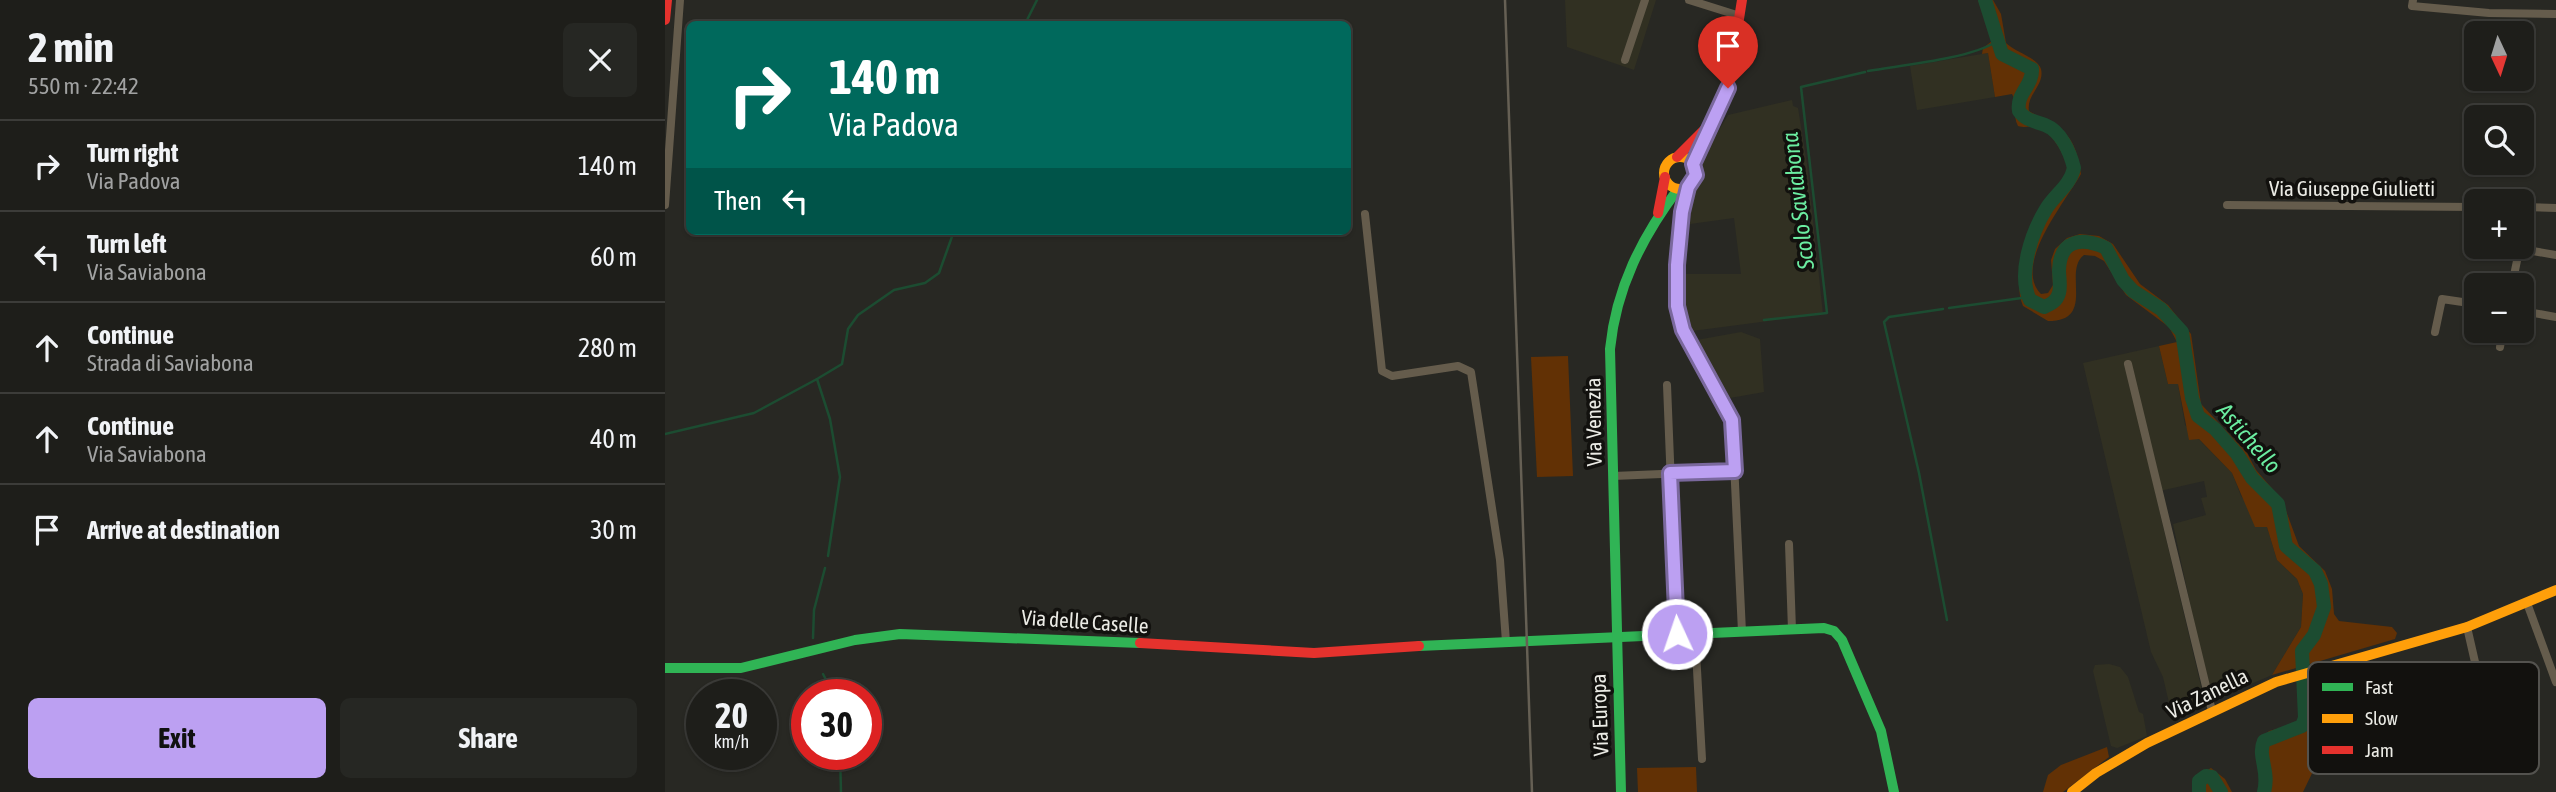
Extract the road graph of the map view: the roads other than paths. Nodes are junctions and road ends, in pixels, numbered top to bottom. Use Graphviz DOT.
graph roads {
  1 [pos="667,0"];
  2 [pos="680,0"];
  3 [pos="1645,0"];
  4 [pos="1689,0"];
  5 [pos="1742,0"];
  6 [pos="2413,0"];
  7 [pos="2556,14"];
  8 [pos="1740,16"];
  9 [pos="665,20"];
  10 [pos="1625,60"];
  11 [pos="1711,122"];
  12 [pos="1677,157"];
  13 [pos="1693,164"];
  14 [pos="1665,177"];
  15 [pos="1683,188"];
  16 [pos="665,205"];
  17 [pos="2227,205"];
  18 [pos="2464,207"];
  19 [pos="2534,207"];
  20 [pos="2556,208"];
  21 [pos="1365,214"];
  22 [pos="1657,215"];
  23 [pos="2534,251"];
  24 [pos="2556,255"];
  25 [pos="2464,302"];
  26 [pos="2534,313"];
  27 [pos="2556,317"];
  28 [pos="2435,332"];
  29 [pos="2501,343"];
  30 [pos="2500,347"];
  31 [pos="2128,365"];
  32 [pos="1667,385"];
  33 [pos="1735,471"];
  34 [pos="1670,473"];
  35 [pos="1613,477"];
  36 [pos="1789,544"];
  37 [pos="2556,590"];
  38 [pos="2527,603"];
  39 [pos="2467,627"];
  40 [pos="1792,630"];
  41 [pos="1742,632"];
  42 [pos="1677,634"];
  43 [pos="1695,634"];
  44 [pos="1615,636"];
  45 [pos="1506,642"];
  46 [pos="2338,662"];
  47 [pos="2475,662"];
  48 [pos="665,668"];
  49 [pos="2308,671"];
  50 [pos="2556,682"];
  51 [pos="2212,711"];
  52 [pos="1702,759"];
  53 [pos="1621,792"];
  54 [pos="1894,792"];
  55 [pos="2072,792"];
  1 -- 9 [label="street"];
  2 -- 16 [label="street"];
  3 -- 10 [label="street"];
  4 -- 8 [label="street"];
  5 -- 8 [label="street"];
  6 -- 7 [label="street"];
  8 -- 11 [label="street"];
  11 -- 12 [label="street"];
  11 -- 13 [label="street"];
  12 -- 13 [label="street"];
  12 -- 14 [label="street"];
  13 -- 15 [label="street"];
  14 -- 15 [label="street"];
  14 -- 22 [label="street, Via Venezia"];
  15 -- 22 [label="street, Via Venezia"];
  15 -- 33 [label="street"];
  17 -- 18 [label="street, Via Giuseppe Giulietti"];
  19 -- 20 [label="street"];
  21 -- 45 [label="street"];
  22 -- 35 [label="street, Via Venezia"];
  23 -- 24 [label="street"];
  25 -- 28 [label="street"];
  26 -- 27 [label="street"];
  29 -- 30 [label="street"];
  31 -- 51 [label="street"];
  32 -- 34 [label="street"];
  33 -- 34 [label="street"];
  33 -- 41 [label="street"];
  34 -- 35 [label="street"];
  34 -- 42 [label="street"];
  35 -- 44 [label="street, Via Venezia"];
  36 -- 40 [label="street"];
  37 -- 38 [label="street, Via Zanella"];
  38 -- 39 [label="street, Via Zanella"];
  38 -- 50 [label="street"];
  39 -- 46 [label="street, Via Zanella"];
  39 -- 47 [label="street"];
  40 -- 41 [label="street, Via delle Caselle"];
  40 -- 54 [label="street, Via delle Caselle"];
  41 -- 43 [label="street, Via delle Caselle"];
  42 -- 43 [label="street, Via delle Caselle"];
  42 -- 44 [label="street, Via delle Caselle"];
  43 -- 52 [label="street"];
  44 -- 45 [label="street, Via delle Caselle"];
  44 -- 53 [label="street, Via Europa"];
  45 -- 48 [label="street, Via delle Caselle"];
  49 -- 51 [label="street, Via Zanella"];
  51 -- 55 [label="street, Via Zanella"];
}
